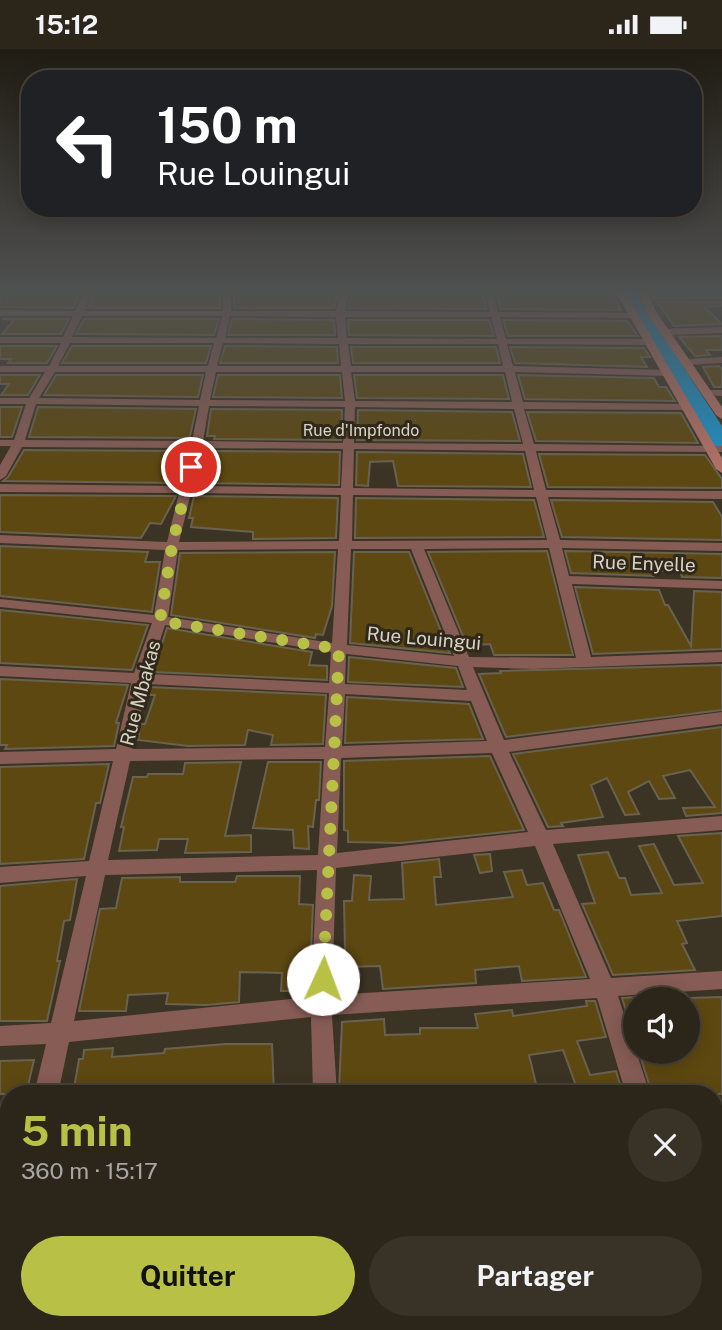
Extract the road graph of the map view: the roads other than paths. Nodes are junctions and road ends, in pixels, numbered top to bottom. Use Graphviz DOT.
graph roads {
  1 [pos="61,352"];
  2 [pos="217,352"];
  3 [pos="344,352"];
  4 [pos="505,352"];
  5 [pos="655,352"];
  6 [pos="679,352"];
  7 [pos="722,360"];
  8 [pos="686,362"];
  9 [pos="0,369"];
  10 [pos="212,369"];
  11 [pos="510,369"];
  12 [pos="52,370"];
  13 [pos="345,370"];
  14 [pos="668,373"];
  15 [pos="708,393"];
  16 [pos="722,393"];
  17 [pos="0,401"];
  18 [pos="32,401"];
  19 [pos="205,401"];
  20 [pos="350,404"];
  21 [pos="516,404"];
  22 [pos="688,407"];
  23 [pos="722,415"];
  24 [pos="0,443"];
  25 [pos="18,443"];
  26 [pos="197,446"];
  27 [pos="347,446"];
  28 [pos="530,446"];
  29 [pos="716,449"];
  30 [pos="722,469"];
  31 [pos="0,476"];
  32 [pos="0,488"];
  33 [pos="185,488"];
  34 [pos="346,492"];
  35 [pos="542,492"];
  36 [pos="722,495"];
  37 [pos="0,539"];
  38 [pos="416,544"];
  39 [pos="555,544"];
  40 [pos="172,546"];
  41 [pos="345,547"];
  42 [pos="722,547"];
  43 [pos="565,580"];
  44 [pos="722,585"];
  45 [pos="0,603"];
  46 [pos="160,621"];
  47 [pos="339,649"];
  48 [pos="722,657"];
  49 [pos="463,662"];
  50 [pos="585,662"];
  51 [pos="0,671"];
  52 [pos="140,679"];
  53 [pos="337,689"];
  54 [pos="477,696"];
  55 [pos="722,718"];
  56 [pos="498,747"];
  57 [pos="124,753"];
  58 [pos="332,753"];
  59 [pos="0,758"];
  60 [pos="722,823"];
  61 [pos="539,838"];
  62 [pos="327,862"];
  63 [pos="96,869"];
  64 [pos="0,876"];
  65 [pos="722,980"];
  66 [pos="604,987"];
  67 [pos="321,1006"];
  68 [pos="58,1033"];
  69 [pos="0,1036"];
  70 [pos="48,1085"];
  71 [pos="325,1085"];
  72 [pos="635,1085"];
  1 -- 12 [label="street"];
  2 -- 10 [label="street, Rue Mbakas"];
  3 -- 13 [label="street"];
  4 -- 11 [label="street"];
  5 -- 14 [label="main road"];
  6 -- 8 [label="main road"];
  7 -- 8 [label="street"];
  8 -- 15 [label="main road"];
  9 -- 12 [label="street"];
  10 -- 12 [label="street"];
  10 -- 13 [label="street"];
  10 -- 19 [label="street, Rue Mbakas"];
  11 -- 13 [label="street"];
  11 -- 14 [label="street"];
  11 -- 21 [label="street"];
  12 -- 18 [label="street"];
  13 -- 20 [label="street"];
  14 -- 22 [label="main road"];
  15 -- 16 [label="street"];
  15 -- 23 [label="main road"];
  17 -- 18 [label="street"];
  18 -- 19 [label="street"];
  18 -- 25 [label="street"];
  19 -- 20 [label="street"];
  19 -- 26 [label="street, Rue Mbakas"];
  20 -- 21 [label="street"];
  20 -- 27 [label="street"];
  21 -- 22 [label="street"];
  21 -- 28 [label="street"];
  22 -- 29 [label="main road"];
  24 -- 25 [label="street, Rue d'Impfondo"];
  25 -- 26 [label="street, Rue d'Impfondo"];
  25 -- 31 [label="street"];
  26 -- 27 [label="street, Rue d'Impfondo"];
  26 -- 33 [label="street, Rue Mbakas"];
  27 -- 28 [label="street, Rue d'Impfondo"];
  27 -- 34 [label="street"];
  28 -- 29 [label="street, Rue d'Impfondo"];
  28 -- 35 [label="street"];
  29 -- 30 [label="main road"];
  32 -- 33 [label="street"];
  33 -- 34 [label="street"];
  33 -- 40 [label="street, Rue Mbakas"];
  34 -- 35 [label="street"];
  34 -- 41 [label="street"];
  35 -- 36 [label="street"];
  35 -- 39 [label="street"];
  37 -- 40 [label="street"];
  38 -- 39 [label="street"];
  38 -- 41 [label="street"];
  38 -- 49 [label="street"];
  39 -- 42 [label="street"];
  39 -- 43 [label="street"];
  40 -- 41 [label="street"];
  40 -- 46 [label="street, Rue Mbakas"];
  41 -- 47 [label="street"];
  43 -- 44 [label="street, Rue Enyelle"];
  43 -- 50 [label="street"];
  45 -- 46 [label="street, Rue Louingui"];
  46 -- 47 [label="street, Rue Louingui"];
  46 -- 52 [label="street, Rue Mbakas"];
  47 -- 49 [label="street, Rue Louingui"];
  47 -- 53 [label="street"];
  48 -- 50 [label="street, Rue Louingui"];
  49 -- 50 [label="street, Rue Louingui"];
  49 -- 54 [label="street"];
  51 -- 52 [label="street"];
  52 -- 53 [label="street"];
  52 -- 57 [label="street, Rue Mbakas"];
  53 -- 54 [label="street"];
  53 -- 58 [label="street"];
  54 -- 56 [label="street"];
  55 -- 56 [label="street"];
  56 -- 58 [label="street"];
  56 -- 61 [label="street"];
  57 -- 58 [label="street"];
  57 -- 59 [label="street"];
  57 -- 63 [label="street, Rue Mbakas"];
  58 -- 62 [label="street"];
  60 -- 61 [label="street"];
  61 -- 62 [label="street"];
  61 -- 66 [label="street"];
  62 -- 63 [label="street"];
  62 -- 67 [label="street"];
  63 -- 64 [label="street"];
  63 -- 68 [label="street, Rue Mbakas"];
  65 -- 66 [label="street"];
  66 -- 67 [label="street"];
  66 -- 72 [label="street"];
  67 -- 68 [label="street"];
  67 -- 71 [label="street"];
  68 -- 69 [label="street"];
  68 -- 70 [label="street, Rue Mbakas"];
}
